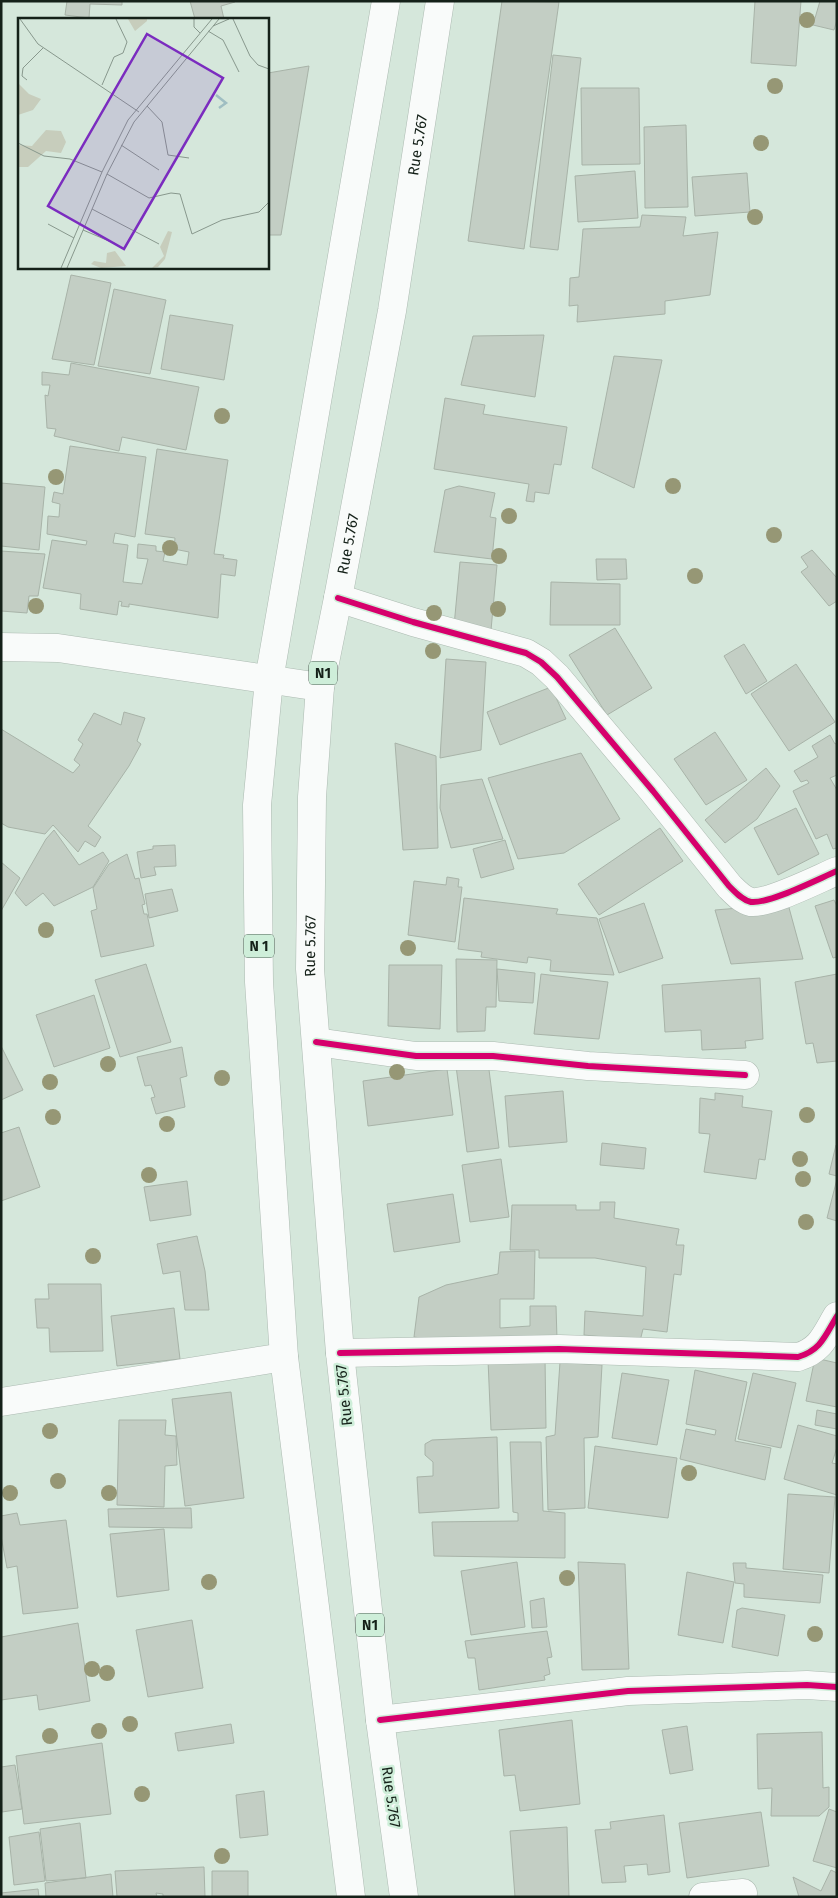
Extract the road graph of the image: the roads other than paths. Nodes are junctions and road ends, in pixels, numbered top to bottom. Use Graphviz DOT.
graph roads {
  1 [pos="386,1"];
  2 [pos="440,1"];
  3 [pos="338,598"];
  4 [pos="1,647"];
  5 [pos="269,680"];
  6 [pos="320,687"];
  7 [pos="837,872"];
  8 [pos="316,1042"];
  9 [pos="745,1075"];
  10 [pos="837,1316"];
  11 [pos="340,1353"];
  12 [pos="284,1357"];
  13 [pos="1,1402"];
  14 [pos="837,1687"];
  15 [pos="380,1720"];
  16 [pos="743,1892"];
  17 [pos="351,1897"];
  18 [pos="404,1897"];
  19 [pos="703,1897"];
  1 -- 5 [label="main road, N 1"];
  2 -- 3 [label="main road, Rue 5.767 / N1"];
  3 -- 6 [label="main road, Rue 5.767 / N1"];
  3 -- 7 [label="main road"];
  4 -- 5 [label="main road"];
  5 -- 6 [label="main road"];
  5 -- 12 [label="main road, N 1"];
  6 -- 8 [label="main road, Rue 5.767 / N1"];
  8 -- 9 [label="main road"];
  8 -- 11 [label="main road, Rue 5.767 / N1"];
  10 -- 11 [label="main road"];
  11 -- 15 [label="main road, Rue 5.767 / N1"];
  12 -- 13 [label="main road"];
  12 -- 17 [label="main road, N 1"];
  14 -- 15 [label="main road"];
  15 -- 18 [label="main road, Rue 5.767 / N1"];
  16 -- 19 [label="main road"];
}
